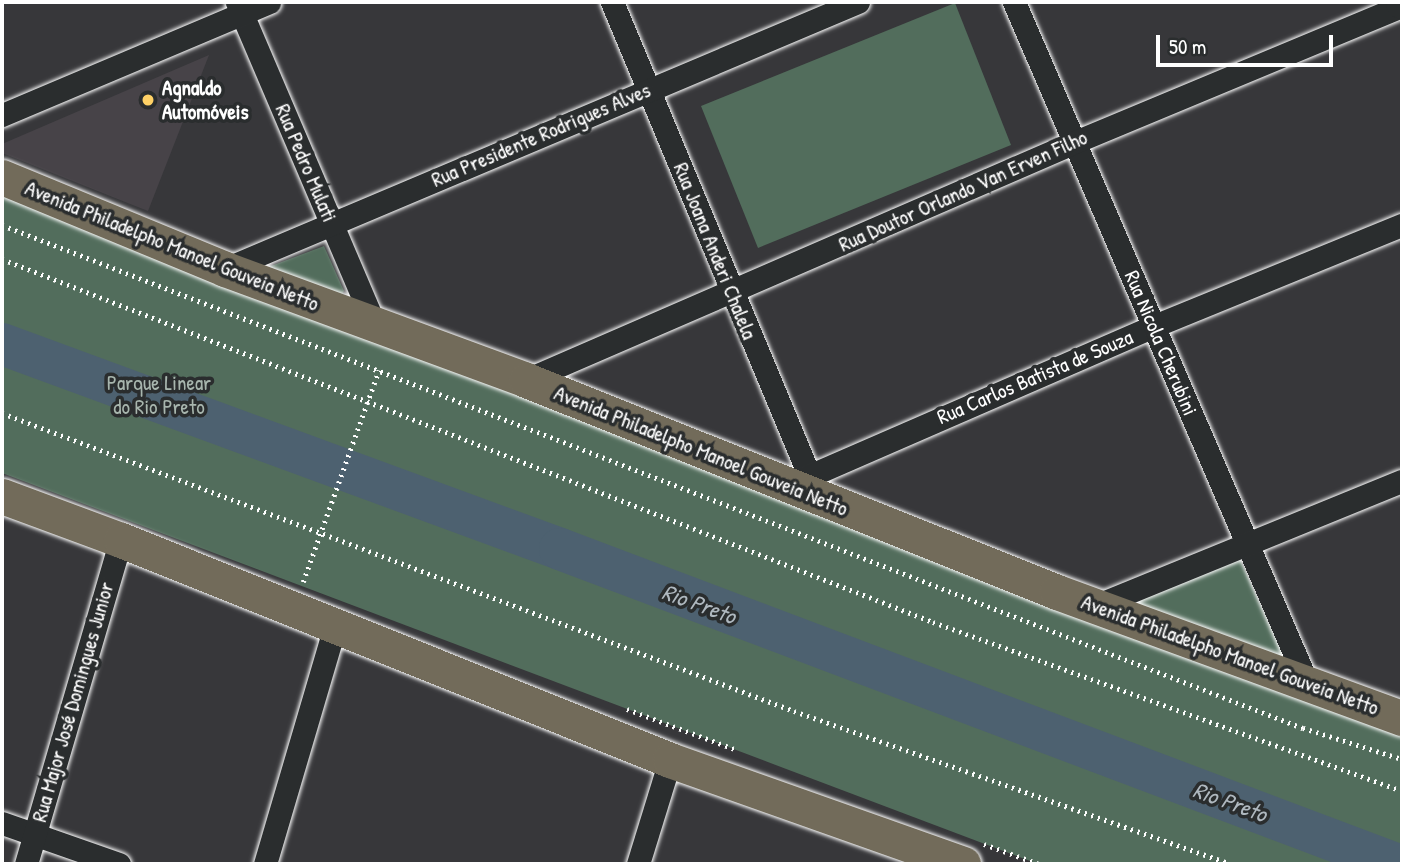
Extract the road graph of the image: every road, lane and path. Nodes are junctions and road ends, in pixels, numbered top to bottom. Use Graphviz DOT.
graph roads {
  1 [pos="269,2"];
  2 [pos="612,2"];
  3 [pos="858,2"];
  4 [pos="1014,2"];
  5 [pos="1402,4"];
  6 [pos="239,7"];
  7 [pos="649,89"];
  8 [pos="2,116"];
  9 [pos="1075,142"];
  10 [pos="2,177"];
  11 [pos="331,223"];
  12 [pos="2,225"];
  13 [pos="1402,225"];
  14 [pos="2,260"];
  15 [pos="225,269"];
  16 [pos="732,292"];
  17 [pos="375,325"];
  18 [pos="1154,326"];
  19 [pos="379,370"];
  20 [pos="526,380"];
  21 [pos="367,403"];
  22 [pos="2,413"];
  23 [pos="1402,481"];
  24 [pos="805,487"];
  25 [pos="2,496"];
  26 [pos="320,535"];
  27 [pos="121,540"];
  28 [pos="1248,544"];
  29 [pos="302,586"];
  30 [pos="1095,606"];
  31 [pos="335,626"];
  32 [pos="1308,685"];
  33 [pos="1402,719"];
  34 [pos="1402,759"];
  35 [pos="670,760"];
  36 [pos="1402,790"];
  37 [pos="2,823"];
  38 [pos="35,836"];
  39 [pos="26,864"];
  40 [pos="119,864"];
  41 [pos="265,864"];
  42 [pos="638,864"];
  43 [pos="963,864"];
  44 [pos="1230,864"];
  1 -- 6 [label="street"];
  2 -- 7 [label="street, Rua Joana Anderi Chalela"];
  3 -- 7 [label="street, Rua Presidente Rodrigues Alves"];
  4 -- 9 [label="street, Rua Nicola Cherubini"];
  5 -- 9 [label="street, Rua Doutor Orlando Van Erven Filho"];
  6 -- 8 [label="street"];
  6 -- 11 [label="street, Rua Pedro Mulati"];
  7 -- 11 [label="street, Rua Presidente Rodrigues Alves"];
  7 -- 16 [label="street, Rua Joana Anderi Chalela"];
  9 -- 16 [label="street, Rua Doutor Orlando Van Erven Filho"];
  9 -- 18 [label="street, Rua Nicola Cherubini"];
  10 -- 15 [label="main road, Avenida Philadelpho Manoel Gouveia Netto"];
  11 -- 15 [label="street, Rua Presidente Rodrigues Alves"];
  11 -- 17 [label="street, Rua Pedro Mulati"];
  12 -- 19 [label="path"];
  13 -- 18 [label="street, Rua Carlos Batista de Souza"];
  14 -- 21 [label="path"];
  15 -- 17 [label="main road, Avenida Philadelpho Manoel Gouveia Netto"];
  16 -- 20 [label="street, Rua Doutor Orlando Van Erven Filho"];
  16 -- 24 [label="street, Rua Joana Anderi Chalela"];
  17 -- 20 [label="main road, Avenida Philadelpho Manoel Gouveia Netto"];
  18 -- 24 [label="street, Rua Carlos Batista de Souza"];
  18 -- 28 [label="street, Rua Nicola Cherubini"];
  19 -- 21 [label="path"];
  19 -- 34 [label="path"];
  20 -- 24 [label="main road, Avenida Philadelpho Manoel Gouveia Netto"];
  21 -- 26 [label="path"];
  21 -- 36 [label="path"];
  22 -- 26 [label="path"];
  23 -- 28 [label="street"];
  24 -- 30 [label="main road, Avenida Philadelpho Manoel Gouveia Netto"];
  25 -- 27 [label="main road"];
  26 -- 29 [label="path"];
  26 -- 44 [label="path"];
  27 -- 31 [label="main road"];
  27 -- 38 [label="street, Rua Major José Domingues Junior"];
  28 -- 30 [label="street"];
  28 -- 32 [label="street, Rua Nicola Cherubini"];
  30 -- 32 [label="main road, Avenida Philadelpho Manoel Gouveia Netto"];
  31 -- 35 [label="main road"];
  31 -- 41 [label="street"];
  32 -- 33 [label="main road, Avenida Philadelpho Manoel Gouveia Netto"];
  35 -- 42 [label="street"];
  35 -- 43 [label="main road"];
  37 -- 38 [label="street"];
  38 -- 39 [label="street, Rua Major José Domingues Junior"];
  38 -- 40 [label="street"];
}
